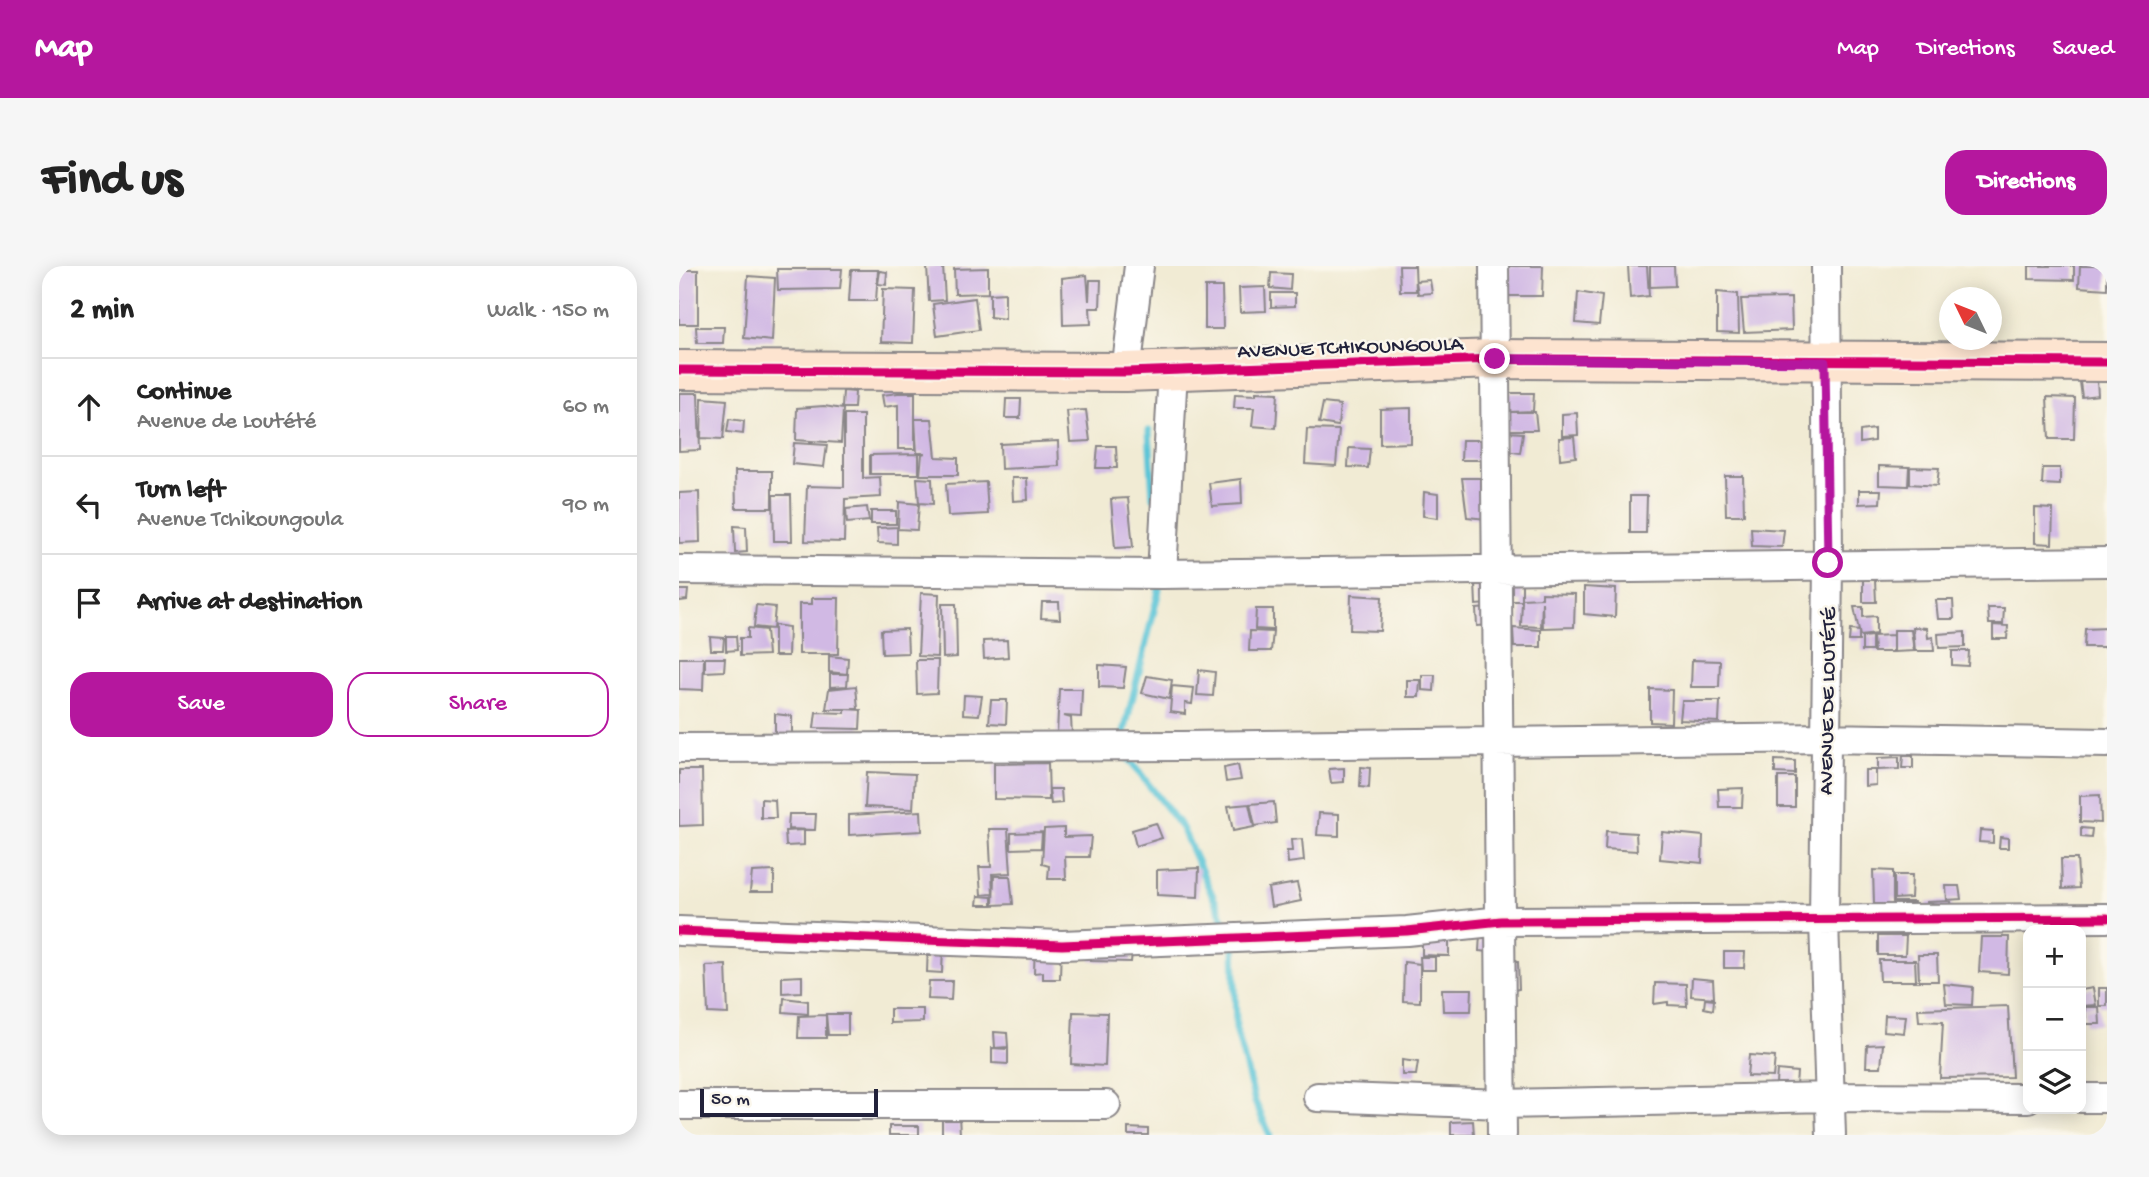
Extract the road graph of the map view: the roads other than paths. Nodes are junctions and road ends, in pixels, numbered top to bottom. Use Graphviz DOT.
graph roads {
  1 [pos="1139,266"];
  2 [pos="1495,266"];
  3 [pos="1826,266"];
  4 [pos="1495,359"];
  5 [pos="1825,362"];
  6 [pos="2107,362"];
  7 [pos="679,370"];
  8 [pos="1173,370"];
  9 [pos="1126,372"];
  10 [pos="2107,562"];
  11 [pos="1828,563"];
  12 [pos="679,570"];
  13 [pos="1496,570"];
  14 [pos="1162,574"];
  15 [pos="1824,738"];
  16 [pos="1500,743"];
  17 [pos="2107,743"];
  18 [pos="679,748"];
  19 [pos="2107,918"];
  20 [pos="1501,921"];
  21 [pos="1824,921"];
  22 [pos="679,931"];
  23 [pos="1318,1097"];
  24 [pos="1831,1097"];
  25 [pos="2023,1098"];
  26 [pos="2086,1098"];
  27 [pos="2107,1098"];
  28 [pos="1501,1104"];
  29 [pos="679,1105"];
  30 [pos="1106,1105"];
  31 [pos="1501,1135"];
  32 [pos="1832,1135"];
  1 -- 9 [label="street"];
  2 -- 4 [label="street"];
  3 -- 5 [label="street, AVENUE DE LOUTÉTÉ"];
  4 -- 5 [label="street, AVENUE TCHIKOUNGOULA"];
  4 -- 8 [label="street, AVENUE TCHIKOUNGOULA"];
  4 -- 13 [label="street"];
  5 -- 6 [label="street, AVENUE TCHIKOUNGOULA"];
  5 -- 11 [label="street, AVENUE DE LOUTÉTÉ"];
  7 -- 9 [label="street, AVENUE TCHIKOUNGOULA"];
  8 -- 9 [label="street, AVENUE TCHIKOUNGOULA"];
  8 -- 14 [label="street"];
  10 -- 11 [label="street"];
  11 -- 13 [label="street"];
  11 -- 15 [label="street, AVENUE DE LOUTÉTÉ"];
  12 -- 14 [label="street"];
  13 -- 14 [label="street"];
  13 -- 16 [label="street"];
  15 -- 16 [label="street"];
  15 -- 17 [label="street"];
  15 -- 21 [label="street, AVENUE DE LOUTÉTÉ"];
  16 -- 18 [label="street"];
  16 -- 20 [label="street"];
  19 -- 21 [label="street"];
  20 -- 21 [label="street"];
  20 -- 22 [label="street"];
  20 -- 28 [label="street"];
  21 -- 24 [label="street, AVENUE DE LOUTÉTÉ"];
  23 -- 28 [label="street"];
  24 -- 25 [label="street"];
  24 -- 28 [label="street"];
  24 -- 32 [label="street, AVENUE DE LOUTÉTÉ"];
  26 -- 27 [label="street"];
  28 -- 31 [label="street"];
  29 -- 30 [label="street"];
}
